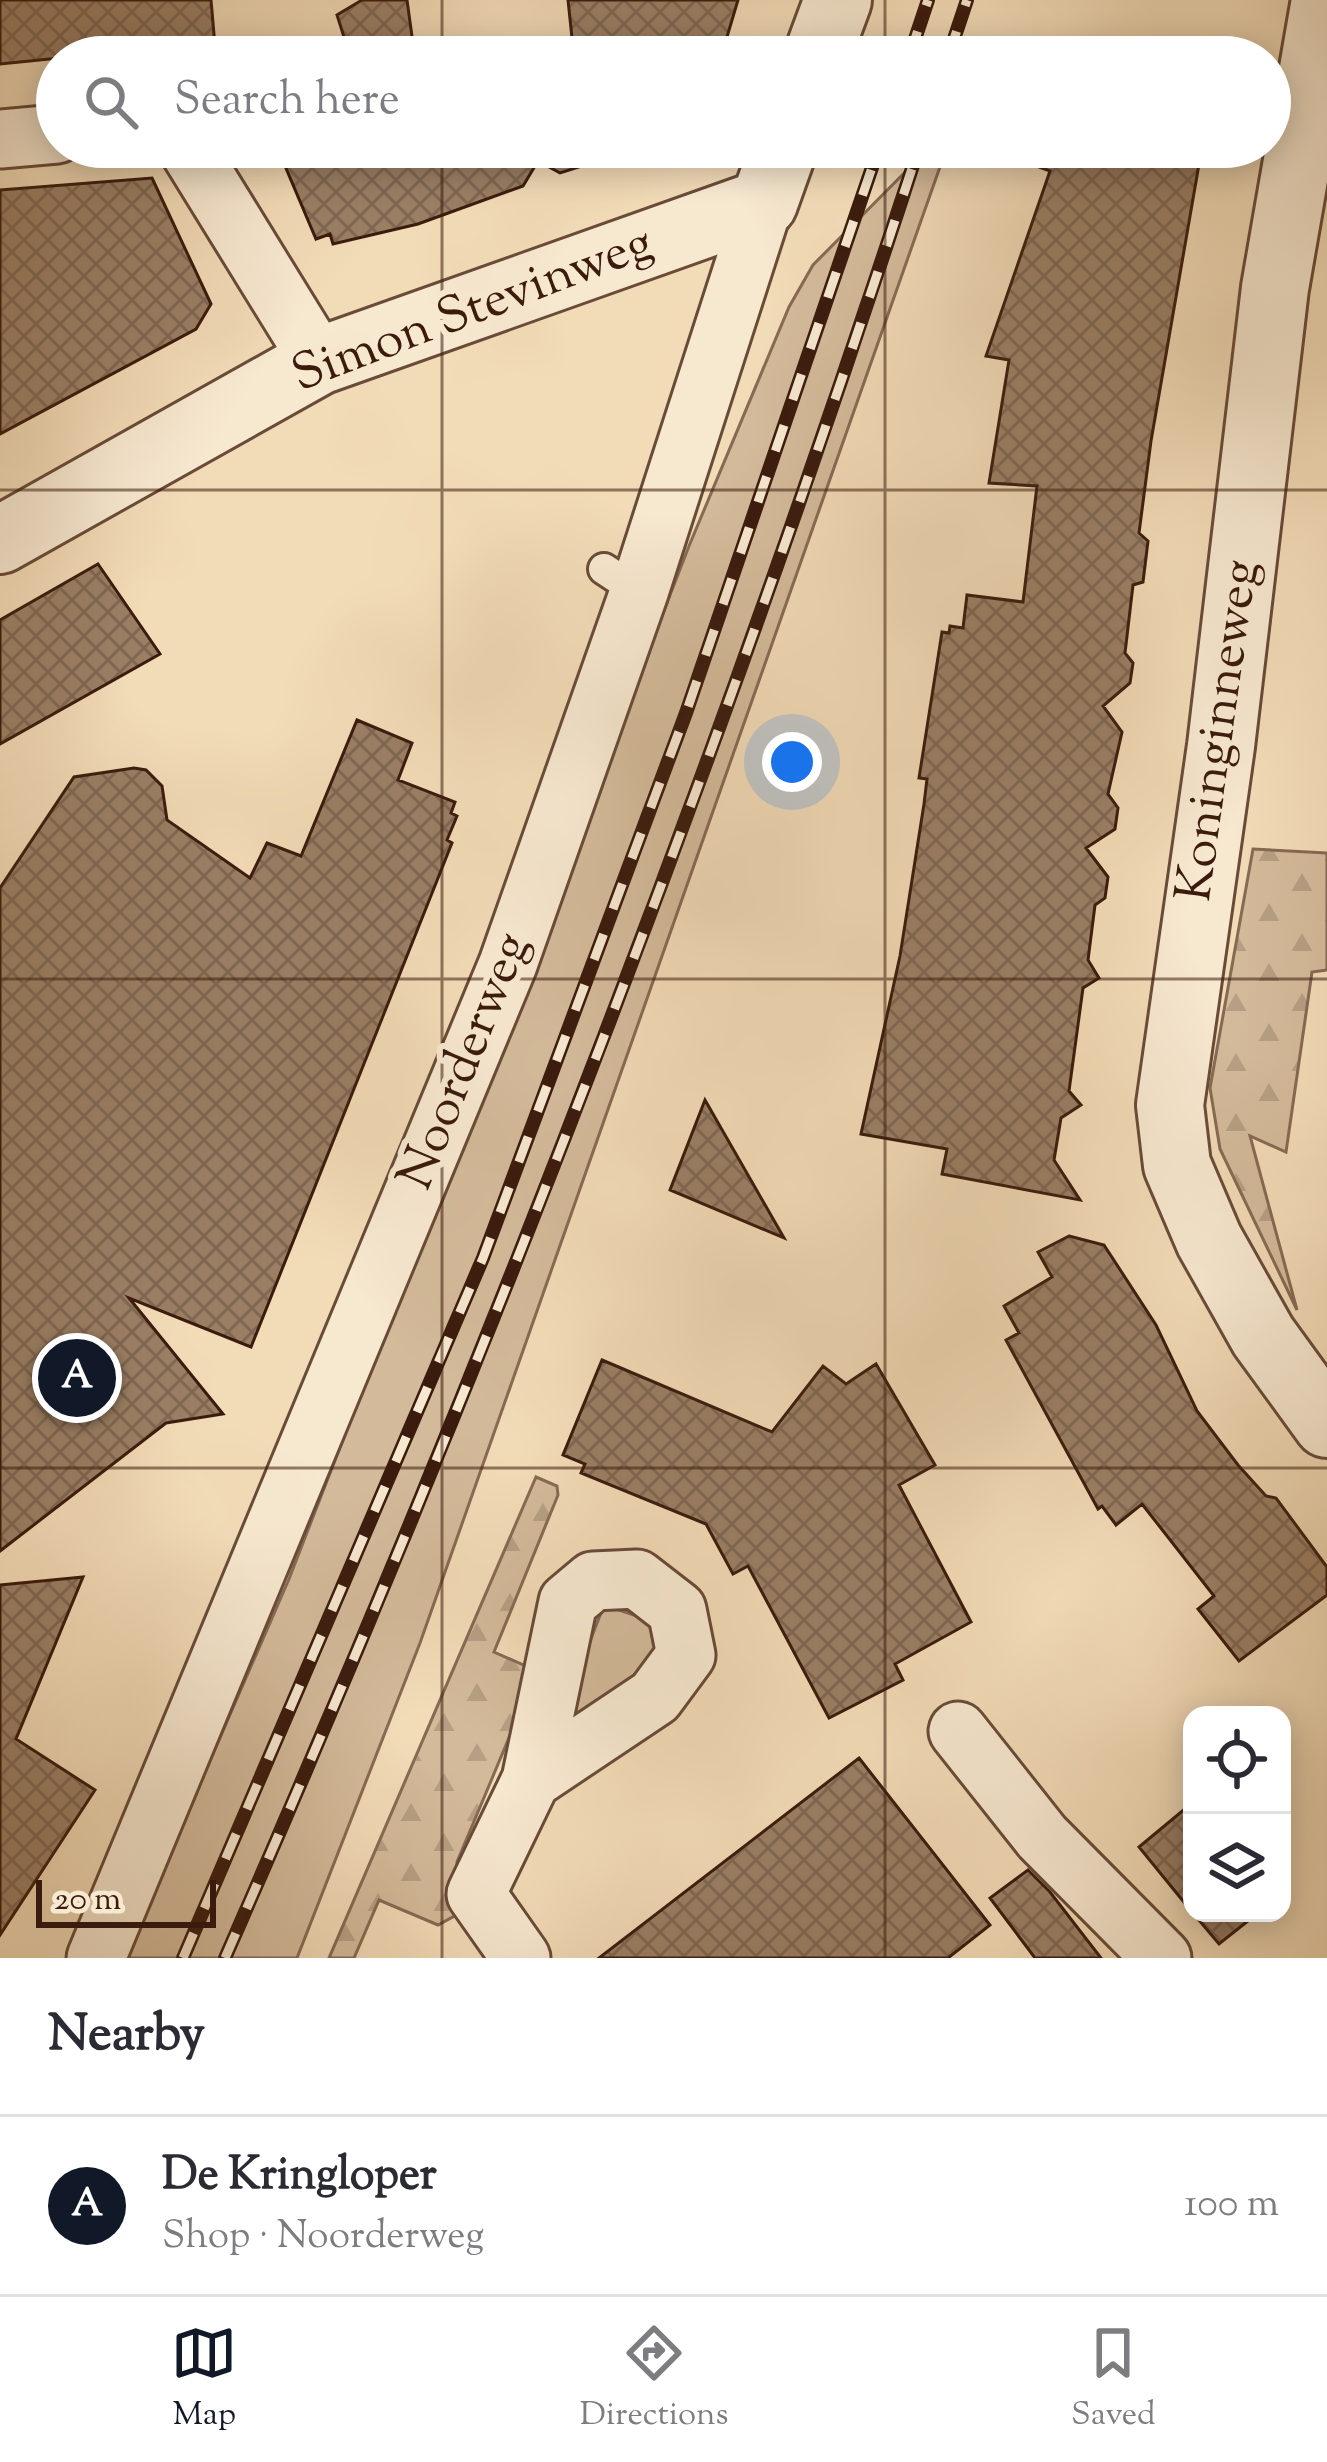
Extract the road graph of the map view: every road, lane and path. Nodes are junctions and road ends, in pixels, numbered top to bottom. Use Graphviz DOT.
graph roads {
  1 [pos="838,0"];
  2 [pos="1324,0"];
  3 [pos="825,36"];
  4 [pos="36,136"];
  5 [pos="0,139"];
  6 [pos="200,168"];
  7 [pos="774,175"];
  8 [pos="320,361"];
  9 [pos="0,540"];
  10 [pos="1327,1424"];
  11 [pos="958,1732"];
  12 [pos="531,1780"];
  13 [pos="96,1958"];
  14 [pos="521,1958"];
  15 [pos="1162,1958"];
  1 -- 3 [label="street"];
  2 -- 10 [label="street, Koninginneweg"];
  4 -- 5 [label="street"];
  6 -- 8 [label="street"];
  7 -- 8 [label="street, Simon Stevinweg"];
  7 -- 13 [label="street, Noorderweg"];
  8 -- 9 [label="street, Simon Stevinweg"];
  11 -- 15 [label="street"];
  12 -- 14 [label="street"];
}
